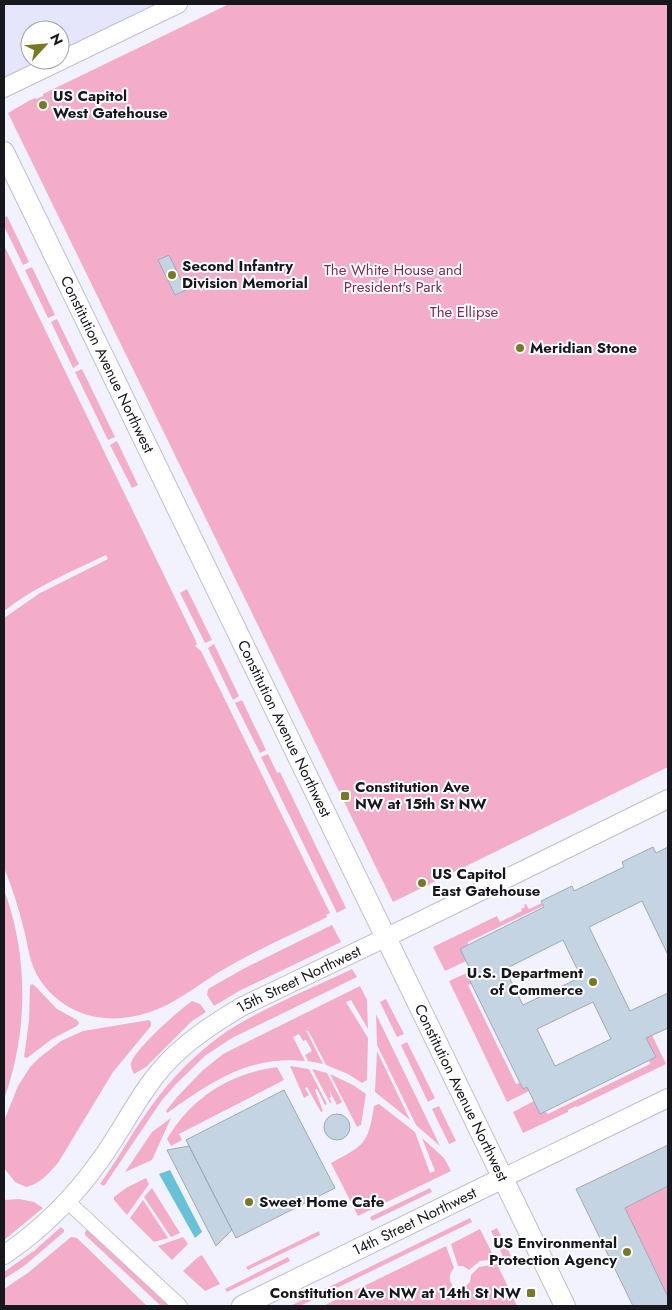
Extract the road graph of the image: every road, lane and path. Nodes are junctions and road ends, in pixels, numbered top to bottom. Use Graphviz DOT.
graph roads {
  1 [pos="178,4"];
  2 [pos="4,88"];
  3 [pos="4,152"];
  4 [pos="668,799"];
  5 [pos="386,937"];
  6 [pos="668,1098"];
  7 [pos="502,1178"];
  8 [pos="67,1201"];
  9 [pos="4,1255"];
  10 [pos="180,1306"];
  11 [pos="242,1306"];
  12 [pos="565,1306"];
  1 -- 2 [label="main road"];
  3 -- 5 [label="highway, Constitution Avenue Northwest"];
  4 -- 5 [label="main road, 15th Street Northwest"];
  5 -- 7 [label="highway, Constitution Avenue Northwest"];
  5 -- 8 [label="main road, 15th Street Northwest"];
  6 -- 7 [label="main road, 14th Street Northwest"];
  7 -- 11 [label="highway, 14th Street Northwest"];
  7 -- 12 [label="highway, Constitution Avenue Northwest"];
  8 -- 9 [label="main road, 15th Street Northwest"];
  8 -- 10 [label="street"];
}
